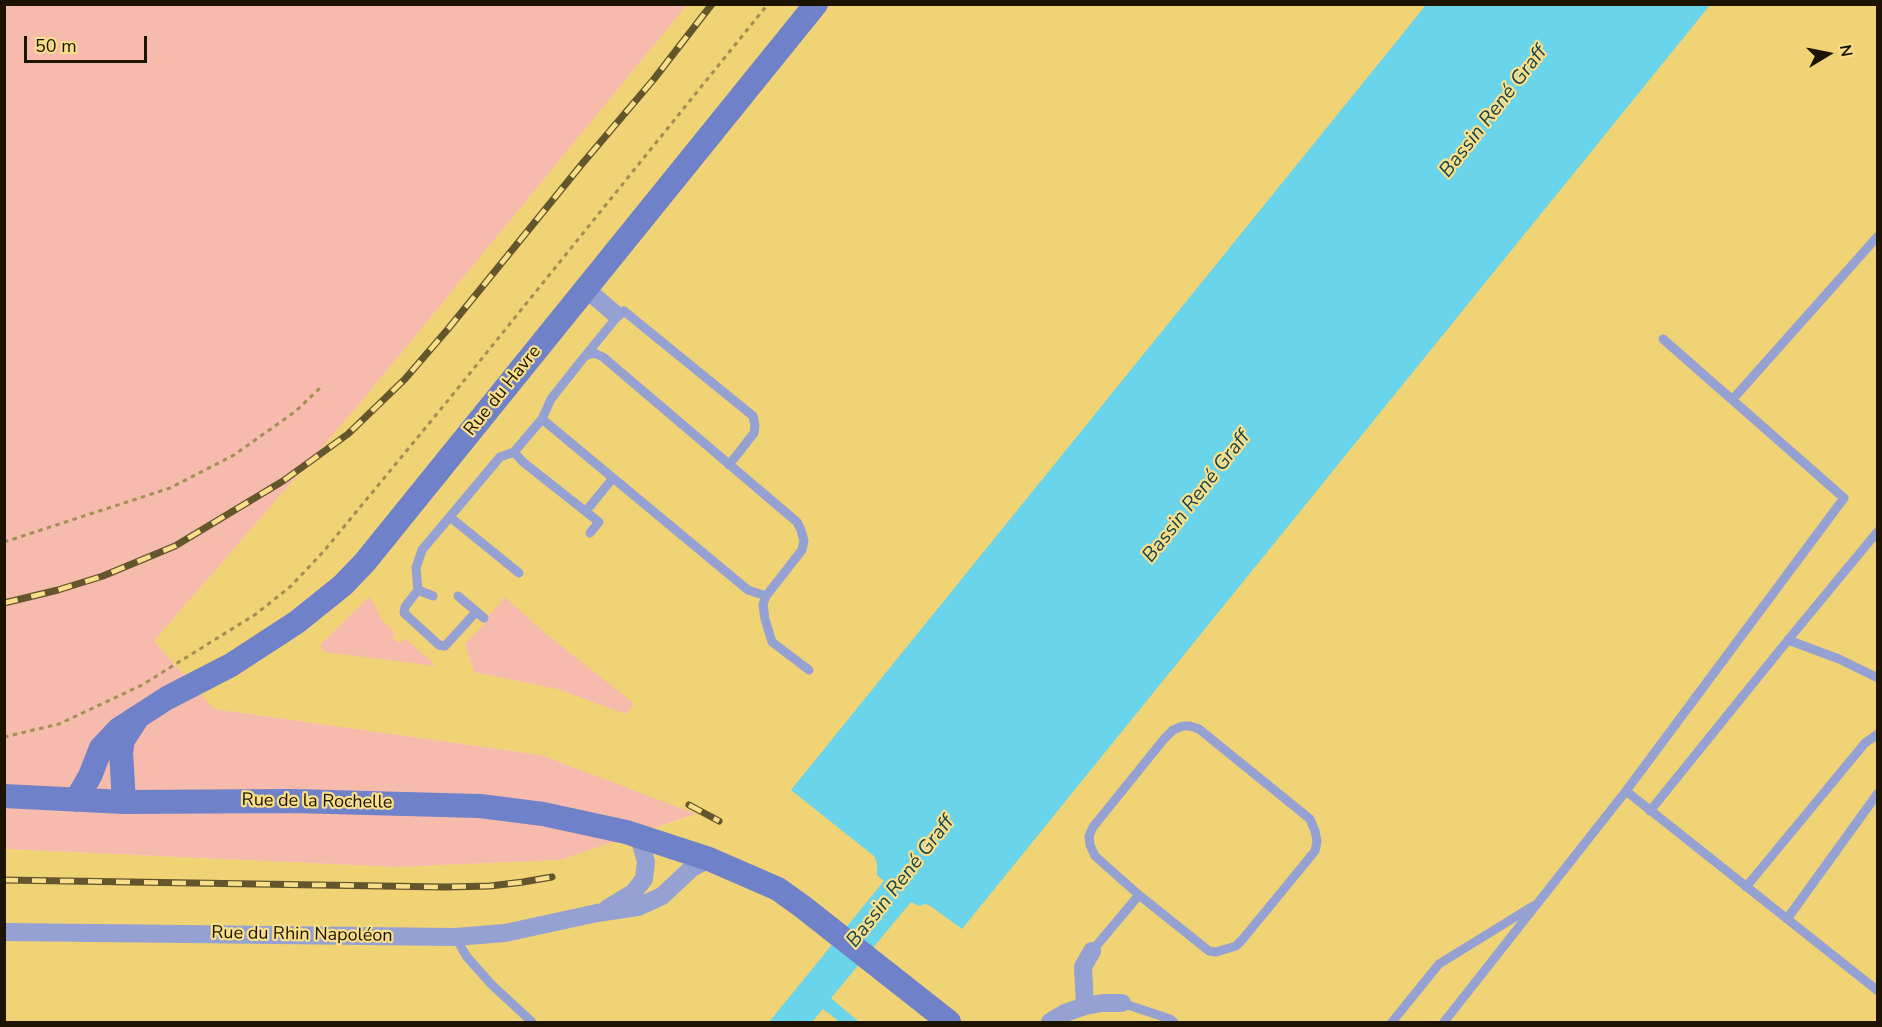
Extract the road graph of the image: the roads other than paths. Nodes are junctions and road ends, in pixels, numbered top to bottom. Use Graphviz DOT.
graph roads {
  1 [pos="816,4"];
  2 [pos="1878,236"];
  3 [pos="586,289"];
  4 [pos="616,314"];
  5 [pos="1663,339"];
  6 [pos="585,356"];
  7 [pos="1732,400"];
  8 [pos="542,419"];
  9 [pos="514,452"];
  10 [pos="729,465"];
  11 [pos="613,478"];
  12 [pos="586,511"];
  13 [pos="450,517"];
  14 [pos="1878,531"];
  15 [pos="590,533"];
  16 [pos="519,573"];
  17 [pos="418,590"];
  18 [pos="433,596"];
  19 [pos="458,596"];
  20 [pos="766,596"];
  21 [pos="1788,640"];
  22 [pos="809,670"];
  23 [pos="1878,678"];
  24 [pos="137,718"];
  25 [pos="1878,734"];
  26 [pos="1626,792"];
  27 [pos="1878,793"];
  28 [pos="4,796"];
  29 [pos="76,800"];
  30 [pos="124,802"];
  31 [pos="1650,811"];
  32 [pos="633,834"];
  33 [pos="708,859"];
  34 [pos="1746,887"];
  35 [pos="1139,895"];
  36 [pos="1540,902"];
  37 [pos="597,913"];
  38 [pos="1787,919"];
  39 [pos="4,932"];
  40 [pos="455,937"];
  41 [pos="1092,951"];
  42 [pos="1878,992"];
  43 [pos="1122,1003"];
  44 [pos="1085,1006"];
  45 [pos="532,1023"];
  46 [pos="949,1023"];
  47 [pos="1050,1023"];
  48 [pos="1174,1023"];
  49 [pos="1392,1023"];
  50 [pos="1444,1023"];
  1 -- 3 [label="main road, Rue du Havre"];
  2 -- 7 [label="lane"];
  3 -- 4 [label="street"];
  3 -- 24 [label="main road, Rue du Havre"];
  4 -- 6 [label="lane"];
  4 -- 10 [label="lane"];
  5 -- 7 [label="lane"];
  6 -- 8 [label="lane"];
  6 -- 10 [label="lane"];
  7 -- 26 [label="lane"];
  8 -- 9 [label="lane"];
  8 -- 11 [label="lane"];
  9 -- 12 [label="lane"];
  9 -- 13 [label="lane"];
  10 -- 20 [label="lane"];
  11 -- 12 [label="lane"];
  11 -- 20 [label="lane"];
  12 -- 15 [label="lane"];
  13 -- 16 [label="lane"];
  13 -- 17 [label="lane"];
  14 -- 21 [label="lane"];
  17 -- 18 [label="lane"];
  17 -- 19 [label="lane"];
  20 -- 22 [label="lane"];
  21 -- 23 [label="lane"];
  21 -- 31 [label="lane"];
  24 -- 29 [label="main road, Rue du Havre"];
  24 -- 30 [label="main road, Rue du Havre"];
  25 -- 34 [label="lane"];
  26 -- 31 [label="lane"];
  26 -- 36 [label="lane"];
  27 -- 38 [label="lane"];
  28 -- 29 [label="main road, Rue de la Rochelle"];
  29 -- 30 [label="main road, Rue de la Rochelle"];
  30 -- 32 [label="main road, Rue de la Rochelle"];
  31 -- 34 [label="lane"];
  32 -- 33 [label="main road"];
  32 -- 37 [label="street, Rue du Rhin Napoléon"];
  33 -- 37 [label="street, Rue du Rhin Napoléon"];
  33 -- 46 [label="main road"];
  34 -- 38 [label="lane"];
  35 -- 35 [label="lane"];
  35 -- 41 [label="lane"];
  36 -- 49 [label="lane"];
  36 -- 50 [label="lane"];
  37 -- 40 [label="street, Rue du Rhin Napoléon"];
  38 -- 42 [label="lane"];
  39 -- 40 [label="street, Rue du Rhin Napoléon"];
  40 -- 45 [label="lane"];
  41 -- 44 [label="street"];
  43 -- 44 [label="street"];
  43 -- 48 [label="lane"];
  44 -- 47 [label="street"];
}
